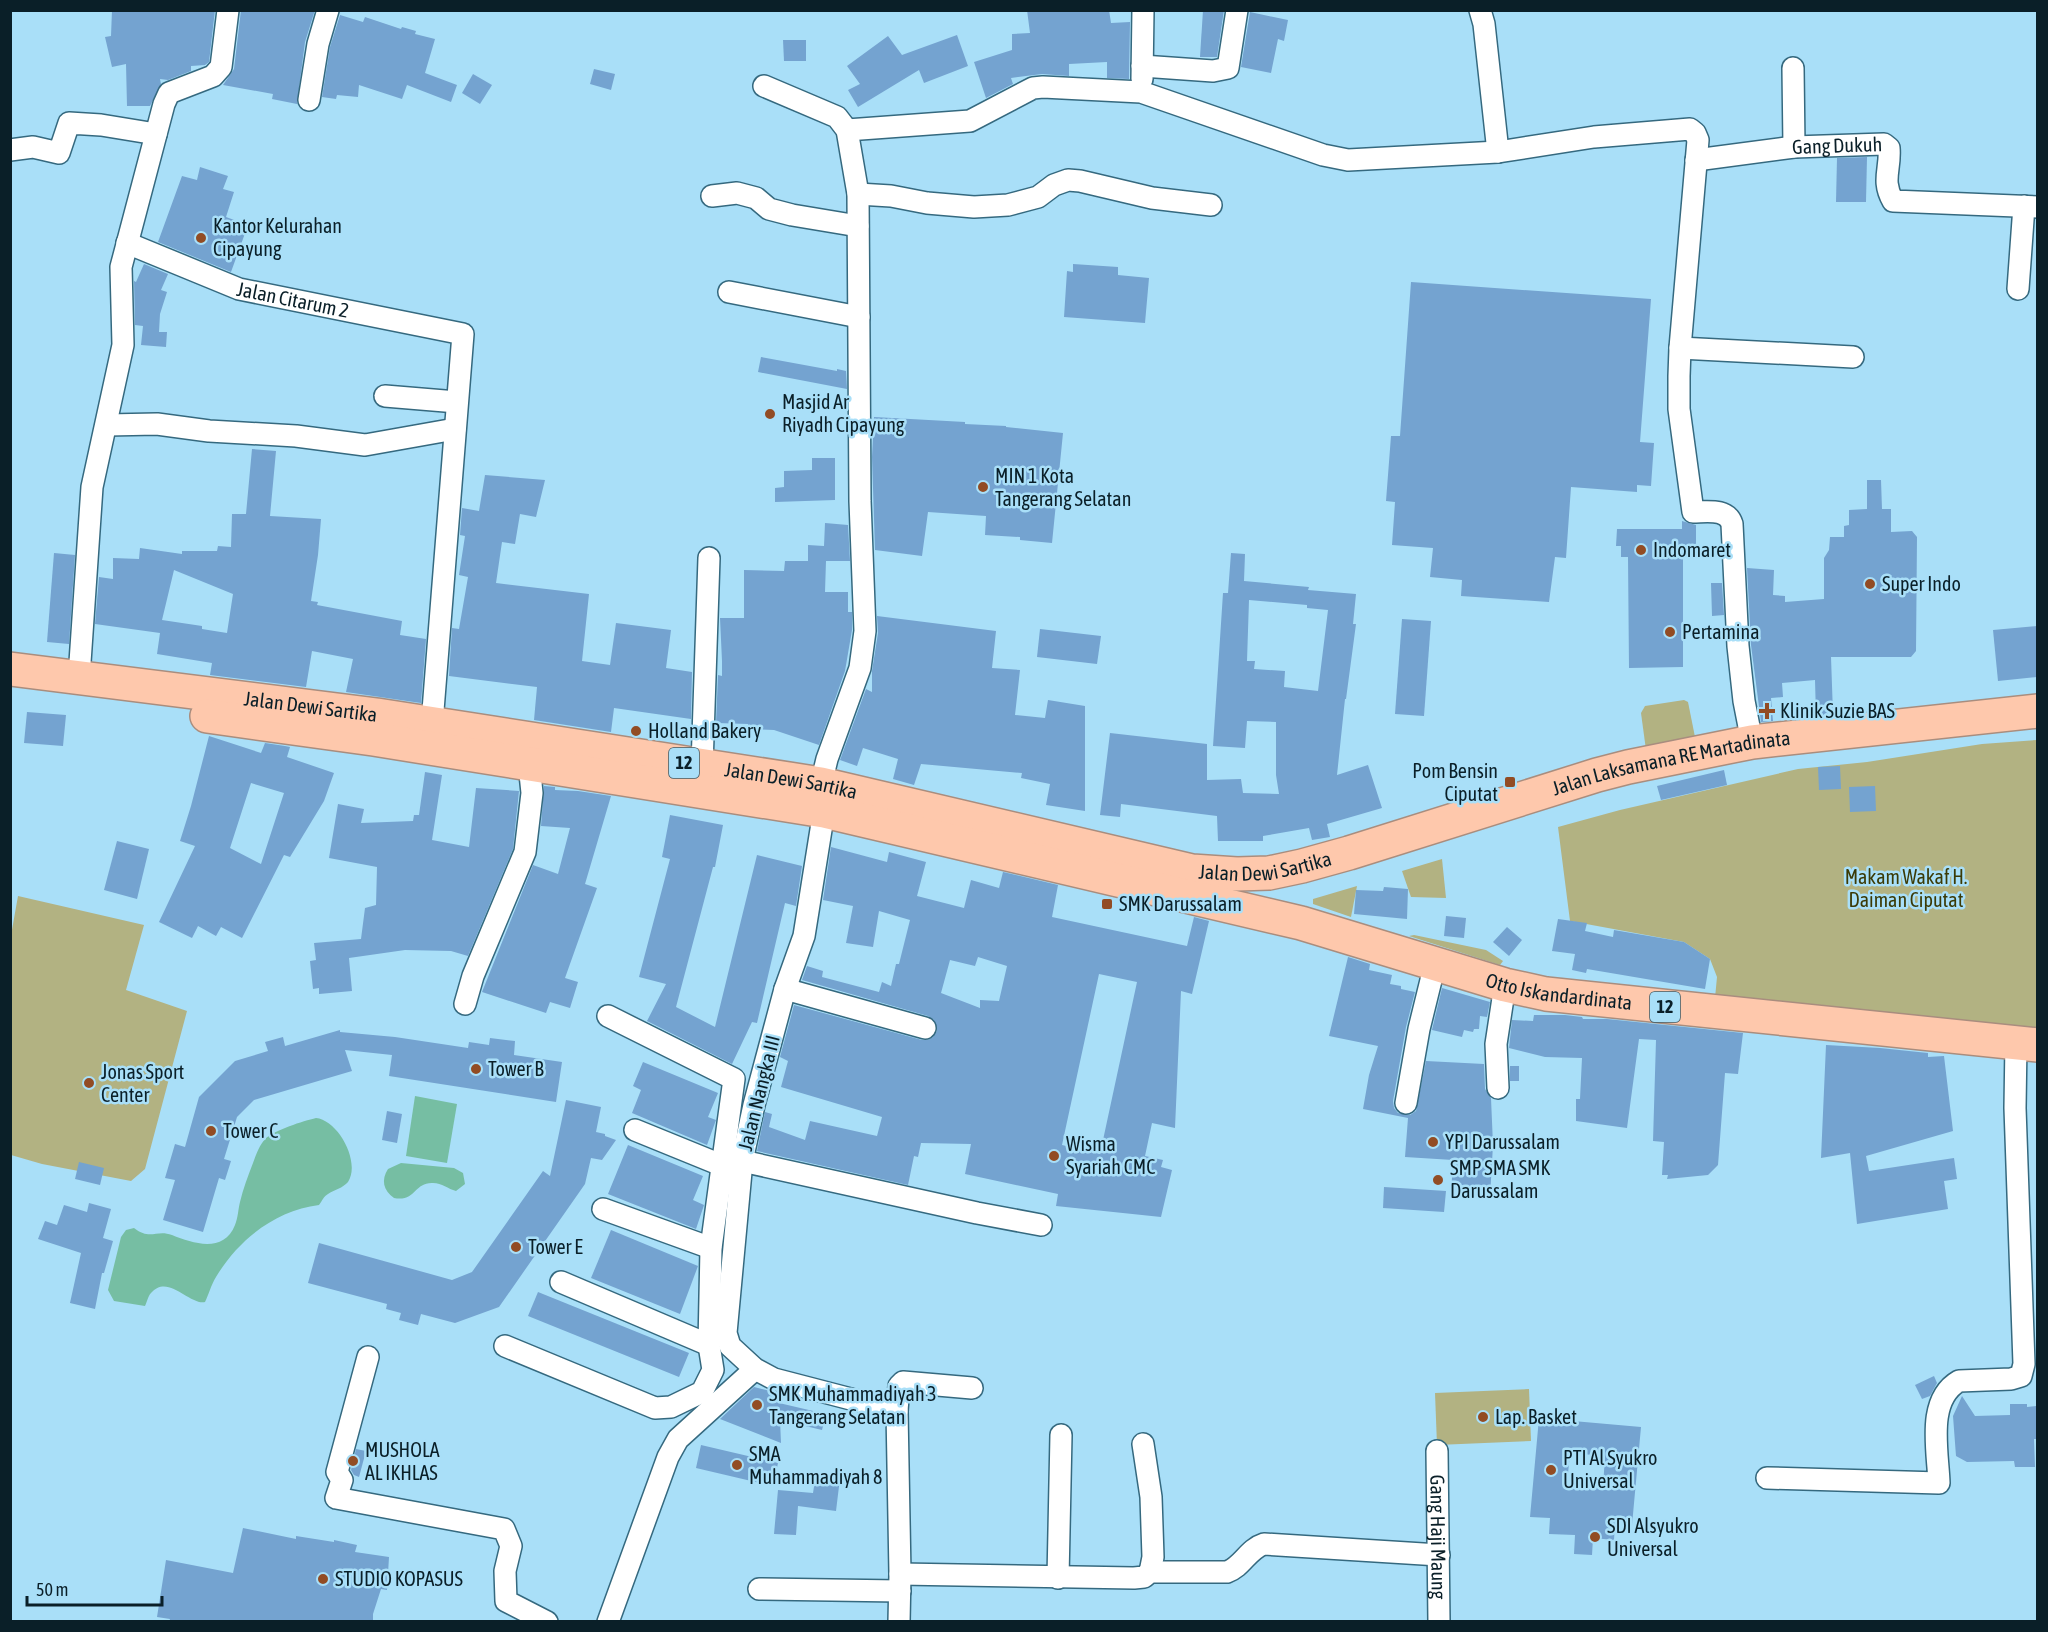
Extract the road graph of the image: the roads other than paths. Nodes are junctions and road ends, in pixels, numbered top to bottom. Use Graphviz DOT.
graph roads {
  1 [pos="228,10"];
  2 [pos="328,10"];
  3 [pos="1143,10"];
  4 [pos="1237,10"];
  5 [pos="1480,10"];
  6 [pos="1142,66"];
  7 [pos="1793,68"];
  8 [pos="764,86"];
  9 [pos="1141,92"];
  10 [pos="309,100"];
  11 [pos="847,130"];
  12 [pos="156,134"];
  13 [pos="1794,147"];
  14 [pos="10,150"];
  15 [pos="1498,152"];
  16 [pos="1695,160"];
  17 [pos="858,194"];
  18 [pos="712,196"];
  19 [pos="1211,205"];
  20 [pos="2031,207"];
  21 [pos="858,226"];
  22 [pos="128,243"];
  23 [pos="2018,289"];
  24 [pos="729,292"];
  25 [pos="859,317"];
  26 [pos="1680,348"];
  27 [pos="1853,357"];
  28 [pos="385,396"];
  29 [pos="457,402"];
  30 [pos="107,425"];
  31 [pos="455,429"];
  32 [pos="709,558"];
  33 [pos="10,669"];
  34 [pos="79,677"];
  35 [pos="10,690"];
  36 [pos="2037,711"];
  37 [pos="432,723"];
  38 [pos="375,727"];
  39 [pos="1752,742"];
  40 [pos="530,764"];
  41 [pos="702,766"];
  42 [pos="811,796"];
  43 [pos="1349,853"];
  44 [pos="1301,923"];
  45 [pos="1435,964"];
  46 [pos="1505,985"];
  47 [pos="785,989"];
  48 [pos="465,1004"];
  49 [pos="609,1016"];
  50 [pos="926,1028"];
  51 [pos="2027,1044"];
  52 [pos="1498,1088"];
  53 [pos="1406,1103"];
  54 [pos="635,1130"];
  55 [pos="742,1161"];
  56 [pos="721,1165"];
  57 [pos="603,1209"];
  58 [pos="1041,1225"];
  59 [pos="711,1248"];
  60 [pos="561,1282"];
  61 [pos="709,1345"];
  62 [pos="506,1346"];
  63 [pos="368,1357"];
  64 [pos="755,1368"];
  65 [pos="972,1388"];
  66 [pos="897,1411"];
  67 [pos="1061,1436"];
  68 [pos="1143,1444"];
  69 [pos="1437,1451"];
  70 [pos="1767,1478"];
  71 [pos="1439,1555"];
  72 [pos="1150,1572"];
  73 [pos="1058,1578"];
  74 [pos="900,1582"];
  75 [pos="759,1589"];
  76 [pos="548,1622"];
  77 [pos="608,1622"];
  78 [pos="899,1622"];
  79 [pos="1440,1622"];
  1 -- 12 [label="street"];
  2 -- 10 [label="street"];
  3 -- 6 [label="street"];
  4 -- 6 [label="street"];
  5 -- 15 [label="street"];
  6 -- 9 [label="street"];
  7 -- 13 [label="street"];
  8 -- 11 [label="street"];
  9 -- 11 [label="street"];
  9 -- 15 [label="street"];
  11 -- 17 [label="street, Jalan Nangka III"];
  12 -- 14 [label="street"];
  12 -- 22 [label="street"];
  13 -- 16 [label="street, Gang Dukuh"];
  13 -- 20 [label="street, Gang Dukuh"];
  15 -- 16 [label="street"];
  16 -- 26 [label="street"];
  17 -- 19 [label="street"];
  17 -- 21 [label="street, Jalan Nangka III"];
  18 -- 21 [label="street"];
  20 -- 23 [label="street"];
  21 -- 25 [label="street, Jalan Nangka III"];
  22 -- 29 [label="street, Jalan Citarum 2"];
  22 -- 30 [label="street"];
  24 -- 25 [label="street"];
  25 -- 42 [label="street, Jalan Nangka III"];
  26 -- 27 [label="street"];
  26 -- 39 [label="street"];
  28 -- 29 [label="street"];
  29 -- 31 [label="street"];
  30 -- 31 [label="street"];
  30 -- 34 [label="street"];
  31 -- 37 [label="street"];
  32 -- 41 [label="street"];
  33 -- 34 [label="highway, Jalan Dewi Sartika / 12"];
  34 -- 38 [label="highway, Jalan Dewi Sartika / 12"];
  35 -- 38 [label="highway, Jalan Dewi Sartika / 12"];
  36 -- 39 [label="highway, Jalan Laksamana RE Martadinata / 12"];
  37 -- 38 [label="highway, Jalan Dewi Sartika / 12"];
  37 -- 41 [label="highway, Jalan Dewi Sartika / 12"];
  38 -- 40 [label="highway, Jalan Dewi Sartika / 12"];
  39 -- 43 [label="highway, Jalan Laksamana RE Martadinata / 12"];
  40 -- 42 [label="highway, Jalan Dewi Sartika / 12"];
  40 -- 48 [label="street"];
  41 -- 42 [label="highway, Jalan Dewi Sartika / 12"];
  42 -- 43 [label="highway, Jalan Dewi Sartika / 12"];
  42 -- 44 [label="highway, Jalan Dewi Sartika / 12"];
  42 -- 47 [label="street, Jalan Nangka III"];
  43 -- 44 [label="highway"];
  44 -- 45 [label="highway, Otto Iskandardinata / 12"];
  45 -- 46 [label="highway, Otto Iskandardinata / 12"];
  45 -- 53 [label="street"];
  46 -- 51 [label="highway, Otto Iskandardinata / 12"];
  46 -- 52 [label="street"];
  47 -- 50 [label="street"];
  47 -- 55 [label="street, Jalan Nangka III"];
  49 -- 56 [label="street"];
  51 -- 70 [label="street"];
  54 -- 56 [label="street"];
  55 -- 58 [label="street"];
  55 -- 64 [label="street, Jalan Nangka III"];
  56 -- 59 [label="street"];
  57 -- 59 [label="street"];
  59 -- 61 [label="street"];
  60 -- 61 [label="street"];
  61 -- 62 [label="street"];
  63 -- 76 [label="street"];
  64 -- 66 [label="street, Jalan Nangka III"];
  64 -- 77 [label="street"];
  65 -- 66 [label="street"];
  66 -- 74 [label="street"];
  67 -- 73 [label="street"];
  68 -- 72 [label="street"];
  69 -- 71 [label="street, Gang Haji Maung"];
  71 -- 72 [label="street"];
  71 -- 79 [label="street, Gang Haji Maung"];
  72 -- 73 [label="street"];
  73 -- 74 [label="street"];
  74 -- 75 [label="street"];
  74 -- 78 [label="street"];
}
